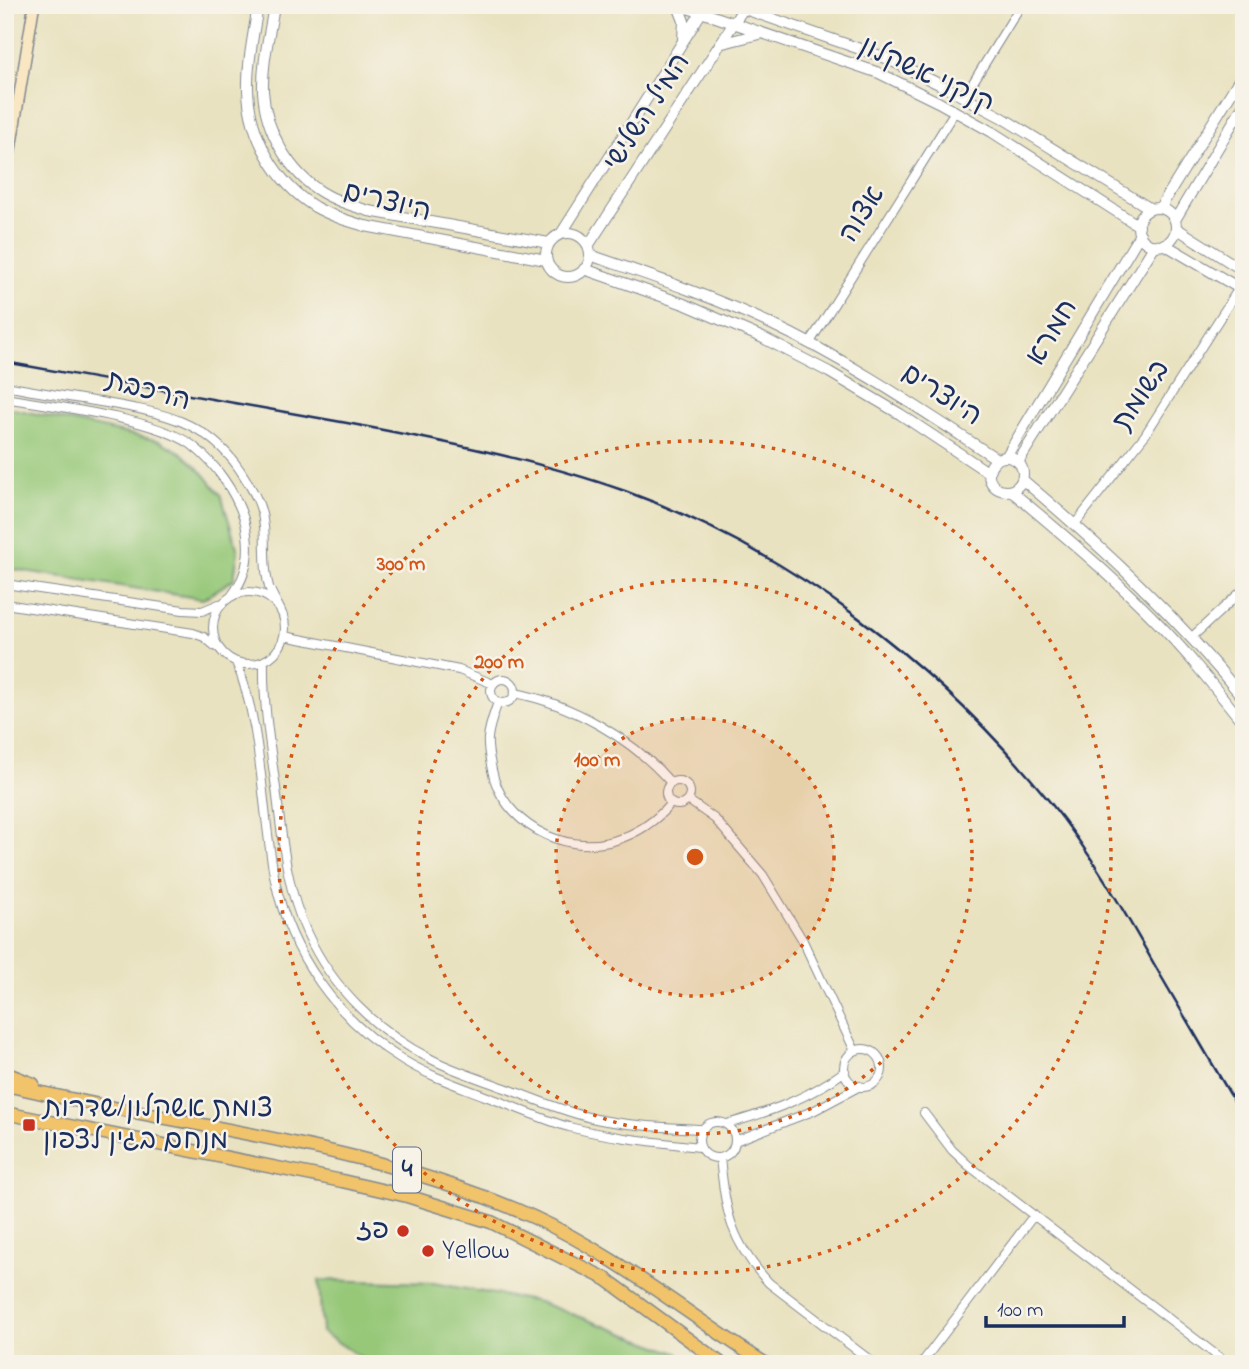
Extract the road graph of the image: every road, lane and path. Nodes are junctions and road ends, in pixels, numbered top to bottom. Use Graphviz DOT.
graph roads {
  1 [pos="8,5"];
  2 [pos="34,5"];
  3 [pos="258,5"];
  4 [pos="274,5"];
  5 [pos="764,5"];
  6 [pos="1021,5"];
  7 [pos="677,6"];
  8 [pos="740,6"];
  9 [pos="703,8"];
  10 [pos="769,18"];
  11 [pos="5,23"];
  12 [pos="735,24"];
  13 [pos="764,33"];
  14 [pos="683,41"];
  15 [pos="722,43"];
  16 [pos="1244,72"];
  17 [pos="964,97"];
  18 [pos="1244,104"];
  19 [pos="955,111"];
  20 [pos="5,183"];
  21 [pos="1155,209"];
  22 [pos="1175,224"];
  23 [pos="1140,230"];
  24 [pos="561,234"];
  25 [pos="549,243"];
  26 [pos="1160,245"];
  27 [pos="589,250"];
  28 [pos="546,260"];
  29 [pos="584,269"];
  30 [pos="1244,271"];
  31 [pos="1241,290"];
  32 [pos="809,344"];
  33 [pos="5,386"];
  34 [pos="5,398"];
  35 [pos="1002,458"];
  36 [pos="1018,462"];
  37 [pos="989,473"];
  38 [pos="1023,480"];
  39 [pos="1011,491"];
  40 [pos="1075,524"];
  41 [pos="5,584"];
  42 [pos="1244,589"];
  43 [pos="232,595"];
  44 [pos="222,602"];
  45 [pos="5,604"];
  46 [pos="281,611"];
  47 [pos="284,636"];
  48 [pos="1192,637"];
  49 [pos="218,648"];
  50 [pos="264,661"];
  51 [pos="236,662"];
  52 [pos="493,684"];
  53 [pos="515,694"];
  54 [pos="1244,699"];
  55 [pos="498,702"];
  56 [pos="1244,724"];
  57 [pos="671,783"];
  58 [pos="688,800"];
  59 [pos="671,803"];
  60 [pos="855,1051"];
  61 [pos="845,1071"];
  62 [pos="5,1073"];
  63 [pos="5,1085"];
  64 [pos="860,1086"];
  65 [pos="82,1101"];
  66 [pos="5,1113"];
  67 [pos="924,1114"];
  68 [pos="727,1124"];
  69 [pos="701,1129"];
  70 [pos="735,1141"];
  71 [pos="700,1147"];
  72 [pos="720,1158"];
  73 [pos="1034,1215"];
  74 [pos="723,1364"];
  75 [pos="766,1364"];
  76 [pos="875,1364"];
  77 [pos="921,1364"];
  78 [pos="1228,1364"];
  1 -- 11 [label="main road"];
  2 -- 20 [label="main road"];
  3 -- 28 [label="street, היוצרים"];
  4 -- 25 [label="street, היוצרים"];
  5 -- 10 [label="street"];
  6 -- 17 [label="street"];
  7 -- 9 [label="street, קנקני אשקלון"];
  7 -- 14 [label="street"];
  8 -- 10 [label="street, קנקני אשקלון"];
  8 -- 12 [label="street, המיל השלישי"];
  9 -- 12 [label="street, קנקני אשקלון"];
  9 -- 14 [label="street, המיל השלישי"];
  10 -- 17 [label="street, קנקני אשקלון"];
  12 -- 13 [label="street, קנקני אשקלון"];
  12 -- 15 [label="street, המיל השלישי"];
  13 -- 15 [label="street"];
  13 -- 19 [label="street, קנקני אשקלון"];
  14 -- 24 [label="street, המיל השלישי"];
  15 -- 27 [label="street, המיל השלישי"];
  16 -- 21 [label="street"];
  17 -- 21 [label="street, קנקני אשקלון"];
  18 -- 22 [label="street"];
  19 -- 23 [label="street, קנקני אשקלון"];
  19 -- 32 [label="street, אצוה"];
  21 -- 22 [label="street"];
  21 -- 23 [label="street"];
  22 -- 26 [label="street"];
  22 -- 30 [label="street"];
  23 -- 26 [label="street"];
  23 -- 35 [label="street, חמרא"];
  24 -- 25 [label="street"];
  24 -- 27 [label="street"];
  25 -- 28 [label="street"];
  26 -- 31 [label="street"];
  26 -- 36 [label="street, חמרא"];
  27 -- 29 [label="street"];
  27 -- 32 [label="street, היוצרים"];
  28 -- 29 [label="street"];
  29 -- 37 [label="street, היוצרים"];
  31 -- 40 [label="street, בשומת"];
  32 -- 35 [label="street, היוצרים"];
  33 -- 46 [label="street, הרכבת"];
  34 -- 43 [label="street, הרכבת"];
  35 -- 36 [label="street"];
  35 -- 37 [label="street"];
  36 -- 38 [label="street"];
  37 -- 39 [label="street"];
  38 -- 39 [label="street"];
  38 -- 40 [label="street"];
  39 -- 56 [label="street"];
  40 -- 48 [label="street"];
  41 -- 44 [label="street"];
  42 -- 48 [label="street"];
  43 -- 44 [label="street"];
  43 -- 46 [label="street"];
  44 -- 49 [label="street"];
  45 -- 49 [label="street"];
  46 -- 47 [label="street"];
  47 -- 50 [label="street"];
  47 -- 52 [label="street"];
  48 -- 54 [label="street"];
  49 -- 51 [label="street"];
  50 -- 51 [label="street"];
  50 -- 69 [label="street"];
  51 -- 71 [label="street"];
  52 -- 53 [label="street"];
  52 -- 55 [label="street"];
  53 -- 55 [label="street"];
  53 -- 57 [label="street"];
  55 -- 59 [label="street"];
  57 -- 58 [label="street"];
  57 -- 59 [label="street"];
  58 -- 59 [label="street"];
  58 -- 60 [label="street"];
  60 -- 61 [label="street"];
  60 -- 64 [label="street"];
  61 -- 64 [label="street"];
  61 -- 68 [label="street"];
  62 -- 65 [label="highway"];
  63 -- 65 [label="highway, 4"];
  64 -- 70 [label="street"];
  65 -- 75 [label="highway, 4"];
  66 -- 74 [label="highway, 4"];
  67 -- 73 [label="street"];
  68 -- 69 [label="street"];
  68 -- 70 [label="street"];
  69 -- 71 [label="street"];
  70 -- 72 [label="street"];
  71 -- 72 [label="street"];
  72 -- 76 [label="street"];
  73 -- 77 [label="street"];
  73 -- 78 [label="street"];
}
